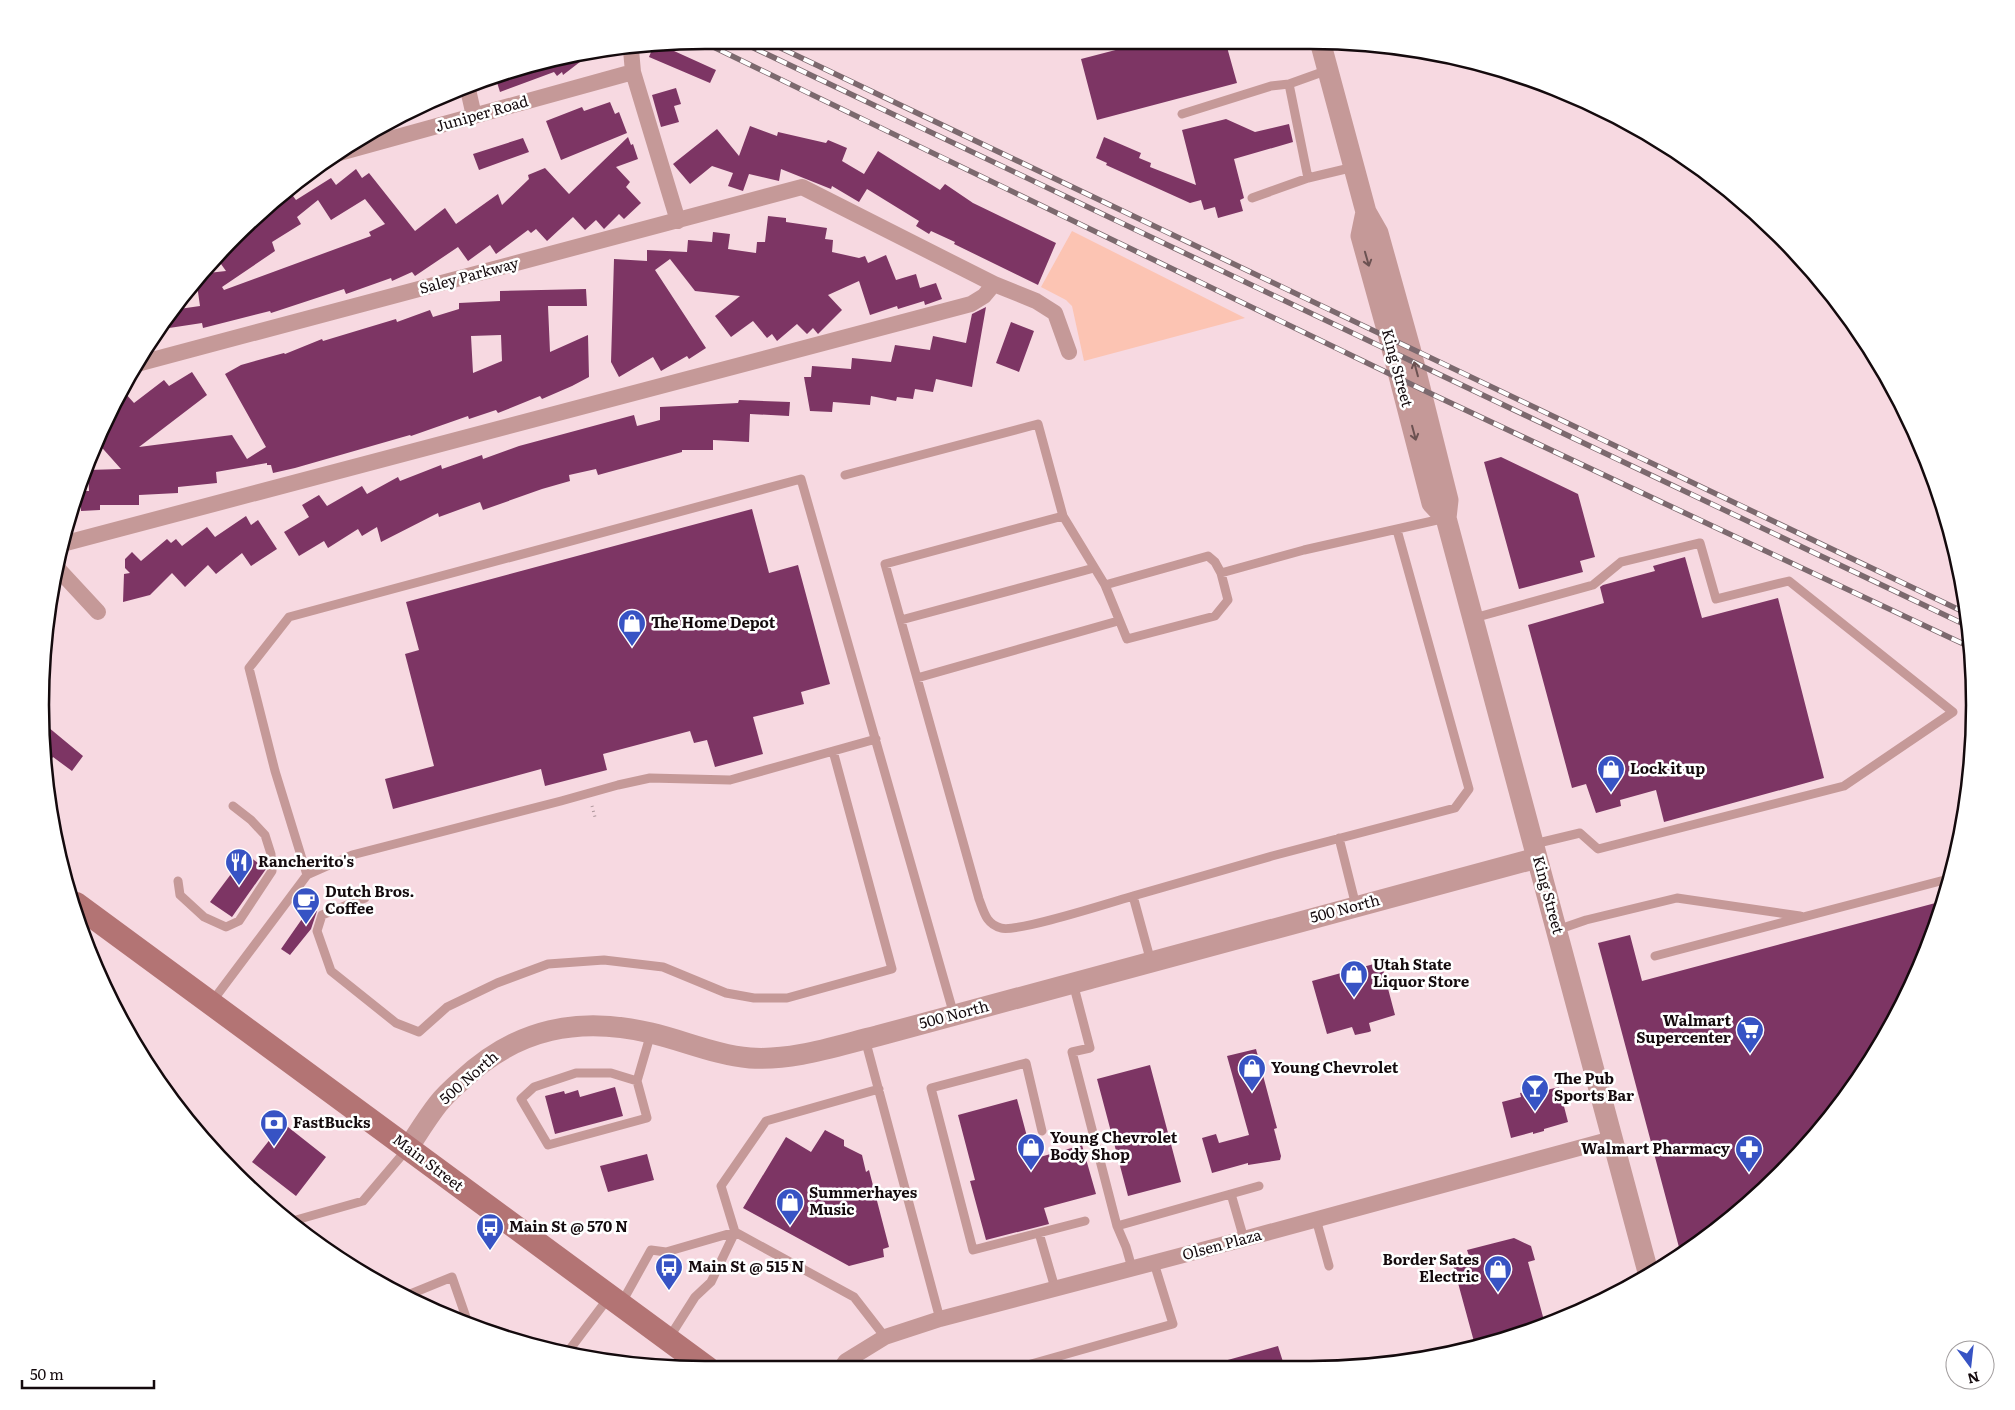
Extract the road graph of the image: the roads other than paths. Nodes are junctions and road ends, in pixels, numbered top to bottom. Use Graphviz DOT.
graph roads {
  1 [pos="1322,49"];
  2 [pos="631,53"];
  3 [pos="1328,70"];
  4 [pos="632,72"];
  5 [pos="1289,84"];
  6 [pos="469,93"];
  7 [pos="1182,114"];
  8 [pos="474,116"];
  9 [pos="359,147"];
  10 [pos="1354,167"];
  11 [pos="1308,178"];
  12 [pos="1252,198"];
  13 [pos="678,221"];
  14 [pos="994,284"];
  15 [pos="1070,352"];
  16 [pos="146,362"];
  17 [pos="845,475"];
  18 [pos="1063,516"];
  19 [pos="1446,518"];
  20 [pos="1397,530"];
  21 [pos="69,542"];
  22 [pos="1094,568"];
  23 [pos="1221,572"];
  24 [pos="62,573"];
  25 [pos="1105,586"];
  26 [pos="98,612"];
  27 [pos="1474,618"];
  28 [pos="901,620"];
  29 [pos="1118,621"];
  30 [pos="917,678"];
  31 [pos="876,738"];
  32 [pos="833,751"];
  33 [pos="233,806"];
  34 [pos="1339,838"];
  35 [pos="1536,851"];
  36 [pos="307,875"];
  37 [pos="178,881"];
  38 [pos="1942,881"];
  39 [pos="1133,896"];
  40 [pos="365,898"];
  41 [pos="1356,907"];
  42 [pos="81,908"];
  43 [pos="1805,916"];
  44 [pos="1557,930"];
  45 [pos="1655,956"];
  46 [pos="1151,962"];
  47 [pos="1073,983"];
  48 [pos="211,1004"];
  49 [pos="954,1015"];
  50 [pos="651,1033"];
  51 [pos="865,1039"];
  52 [pos="636,1081"];
  53 [pos="879,1089"];
  54 [pos="1042,1131"];
  55 [pos="1612,1139"];
  56 [pos="408,1148"];
  57 [pos="1259,1186"];
  58 [pos="1231,1194"];
  59 [pos="298,1219"];
  60 [pos="1316,1219"];
  61 [pos="1084,1220"];
  62 [pos="1117,1226"];
  63 [pos="735,1232"];
  64 [pos="1039,1233"];
  65 [pos="1244,1240"];
  66 [pos="1154,1263"];
  67 [pos="1329,1266"];
  68 [pos="1132,1268"];
  69 [pos="1647,1268"];
  70 [pos="1055,1288"];
  71 [pos="413,1293"];
  72 [pos="615,1301"];
  73 [pos="465,1315"];
  74 [pos="940,1319"];
  75 [pos="886,1337"];
  76 [pos="668,1339"];
  77 [pos="572,1348"];
  78 [pos="697,1361"];
  79 [pos="846,1361"];
  80 [pos="1042,1361"];
  1 -- 3 [label="street, King Street"];
  2 -- 4 [label="street"];
  3 -- 5 [label="lane"];
  3 -- 10 [label="street, King Street"];
  4 -- 8 [label="street, Juniper Road"];
  4 -- 13 [label="street"];
  5 -- 7 [label="lane"];
  5 -- 11 [label="lane"];
  6 -- 8 [label="street"];
  8 -- 9 [label="street, Juniper Road"];
  10 -- 11 [label="lane"];
  10 -- 19 [label="street, King Street"];
  11 -- 12 [label="lane"];
  13 -- 14 [label="street, Saley Parkway"];
  13 -- 16 [label="street, Saley Parkway"];
  14 -- 15 [label="street"];
  14 -- 21 [label="street"];
  17 -- 18 [label="lane"];
  18 -- 22 [label="lane"];
  18 -- 28 [label="lane"];
  19 -- 20 [label="lane"];
  19 -- 27 [label="street, King Street"];
  20 -- 23 [label="lane"];
  20 -- 34 [label="lane"];
  22 -- 25 [label="lane"];
  22 -- 28 [label="lane"];
  23 -- 25 [label="lane"];
  23 -- 29 [label="lane"];
  24 -- 26 [label="street"];
  25 -- 29 [label="lane"];
  27 -- 35 [label="street, King Street"];
  27 -- 35 [label="lane"];
  28 -- 30 [label="lane"];
  29 -- 30 [label="lane"];
  30 -- 39 [label="lane"];
  31 -- 32 [label="lane"];
  31 -- 36 [label="lane"];
  31 -- 49 [label="lane"];
  32 -- 36 [label="lane"];
  32 -- 40 [label="lane"];
  33 -- 37 [label="lane"];
  34 -- 39 [label="lane"];
  34 -- 41 [label="lane"];
  35 -- 41 [label="street, 500 North"];
  35 -- 44 [label="street, King Street"];
  36 -- 48 [label="lane"];
  38 -- 43 [label="lane"];
  39 -- 46 [label="lane"];
  41 -- 46 [label="street, 500 North"];
  42 -- 48 [label="main road, Main Street"];
  43 -- 44 [label="lane"];
  43 -- 45 [label="lane"];
  44 -- 55 [label="street, King Street"];
  46 -- 47 [label="street, 500 North"];
  47 -- 49 [label="street, 500 North"];
  47 -- 62 [label="lane"];
  48 -- 56 [label="main road, Main Street"];
  49 -- 51 [label="street, 500 North"];
  50 -- 51 [label="street, 500 North"];
  50 -- 52 [label="lane"];
  50 -- 56 [label="street, 500 North"];
  51 -- 53 [label="lane"];
  52 -- 52 [label="lane"];
  53 -- 63 [label="lane"];
  53 -- 74 [label="lane"];
  54 -- 64 [label="lane"];
  55 -- 60 [label="street, Olsen Plaza"];
  55 -- 69 [label="street, King Street"];
  56 -- 59 [label="lane"];
  56 -- 72 [label="main road, Main Street"];
  57 -- 58 [label="lane"];
  58 -- 62 [label="lane"];
  58 -- 65 [label="lane"];
  60 -- 65 [label="street, Olsen Plaza"];
  60 -- 67 [label="lane"];
  61 -- 64 [label="lane"];
  62 -- 68 [label="lane"];
  63 -- 72 [label="lane"];
  63 -- 75 [label="lane"];
  63 -- 76 [label="lane"];
  64 -- 70 [label="lane"];
  65 -- 66 [label="street, Olsen Plaza"];
  66 -- 68 [label="street, Olsen Plaza"];
  66 -- 80 [label="lane"];
  68 -- 70 [label="street, Olsen Plaza"];
  70 -- 74 [label="street, Olsen Plaza"];
  71 -- 73 [label="lane"];
  72 -- 76 [label="main road, Main Street"];
  72 -- 77 [label="lane"];
  74 -- 75 [label="street, Olsen Plaza"];
  75 -- 79 [label="street, Olsen Plaza"];
  76 -- 78 [label="main road, Main Street"];
}
